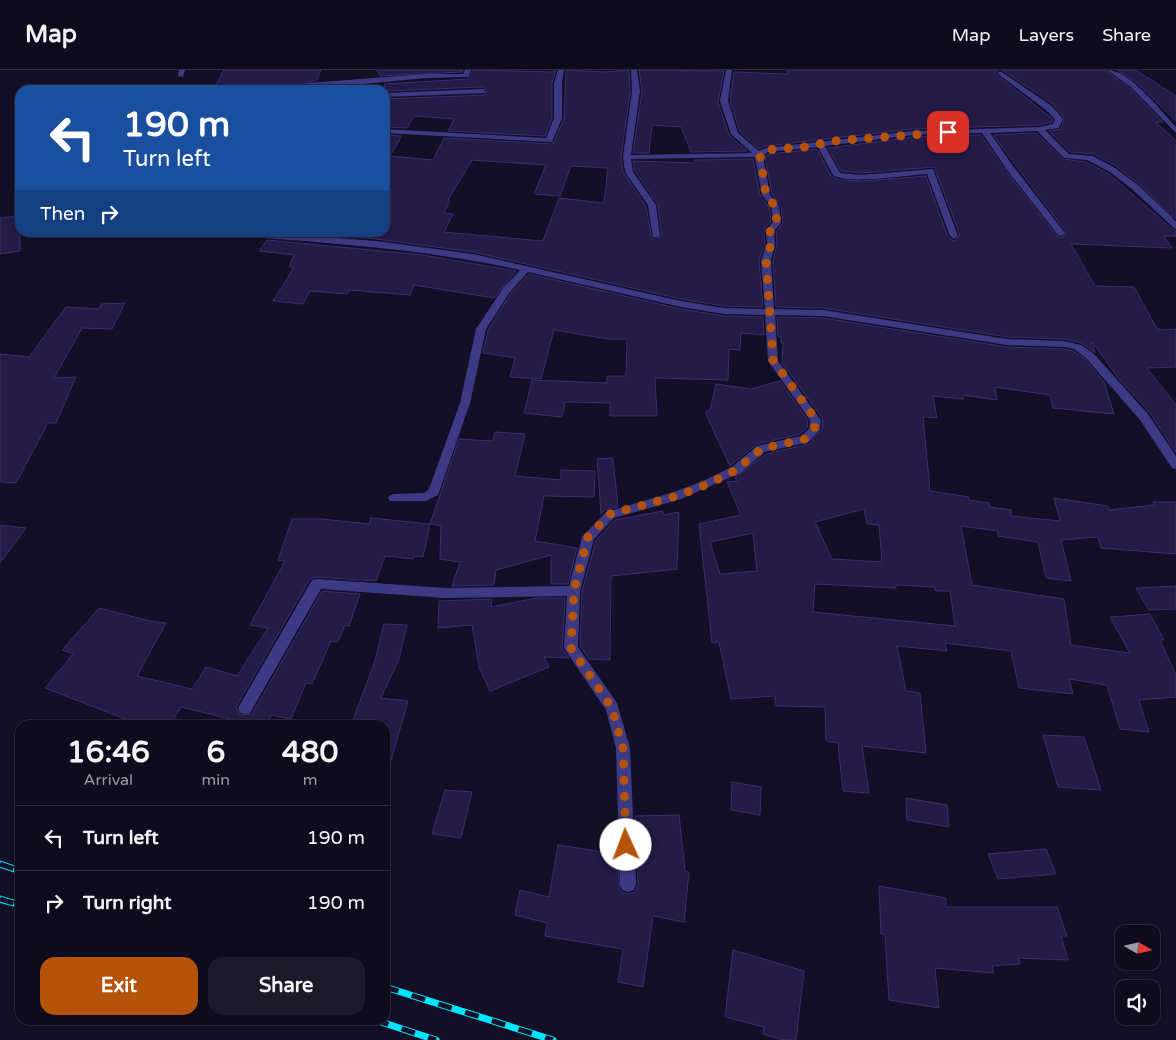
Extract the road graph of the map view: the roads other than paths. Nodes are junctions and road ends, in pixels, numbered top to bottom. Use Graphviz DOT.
graph roads {
  1 [pos="468,70"];
  2 [pos="561,70"];
  3 [pos="634,70"];
  4 [pos="729,70"];
  5 [pos="1110,70"];
  6 [pos="1000,73"];
  7 [pos="360,82"];
  8 [pos="309,85"];
  9 [pos="359,85"];
  10 [pos="482,91"];
  11 [pos="390,95"];
  12 [pos="1039,129"];
  13 [pos="984,130"];
  14 [pos="390,131"];
  15 [pos="1176,131"];
  16 [pos="820,144"];
  17 [pos="760,155"];
  18 [pos="627,157"];
  19 [pos="1176,227"];
  20 [pos="1061,233"];
  21 [pos="656,236"];
  22 [pos="954,236"];
  23 [pos="283,237"];
  24 [pos="526,269"];
  25 [pos="771,310"];
  26 [pos="1176,465"];
  27 [pos="394,498"];
  28 [pos="574,590"];
  29 [pos="245,708"];
  30 [pos="628,884"];
  1 -- 7 [label="street"];
  2 -- 14 [label="street"];
  3 -- 18 [label="street"];
  4 -- 17 [label="street"];
  5 -- 15 [label="street"];
  6 -- 12 [label="street"];
  7 -- 8 [label="street"];
  7 -- 9 [label="street"];
  10 -- 11 [label="street"];
  12 -- 13 [label="street"];
  12 -- 19 [label="street"];
  13 -- 16 [label="street"];
  13 -- 20 [label="street"];
  16 -- 17 [label="street"];
  16 -- 22 [label="street"];
  17 -- 18 [label="street"];
  17 -- 25 [label="street"];
  18 -- 21 [label="street"];
  23 -- 24 [label="street"];
  24 -- 25 [label="street"];
  24 -- 27 [label="street"];
  25 -- 26 [label="street"];
  25 -- 28 [label="street"];
  28 -- 29 [label="street"];
  28 -- 30 [label="street"];
}
